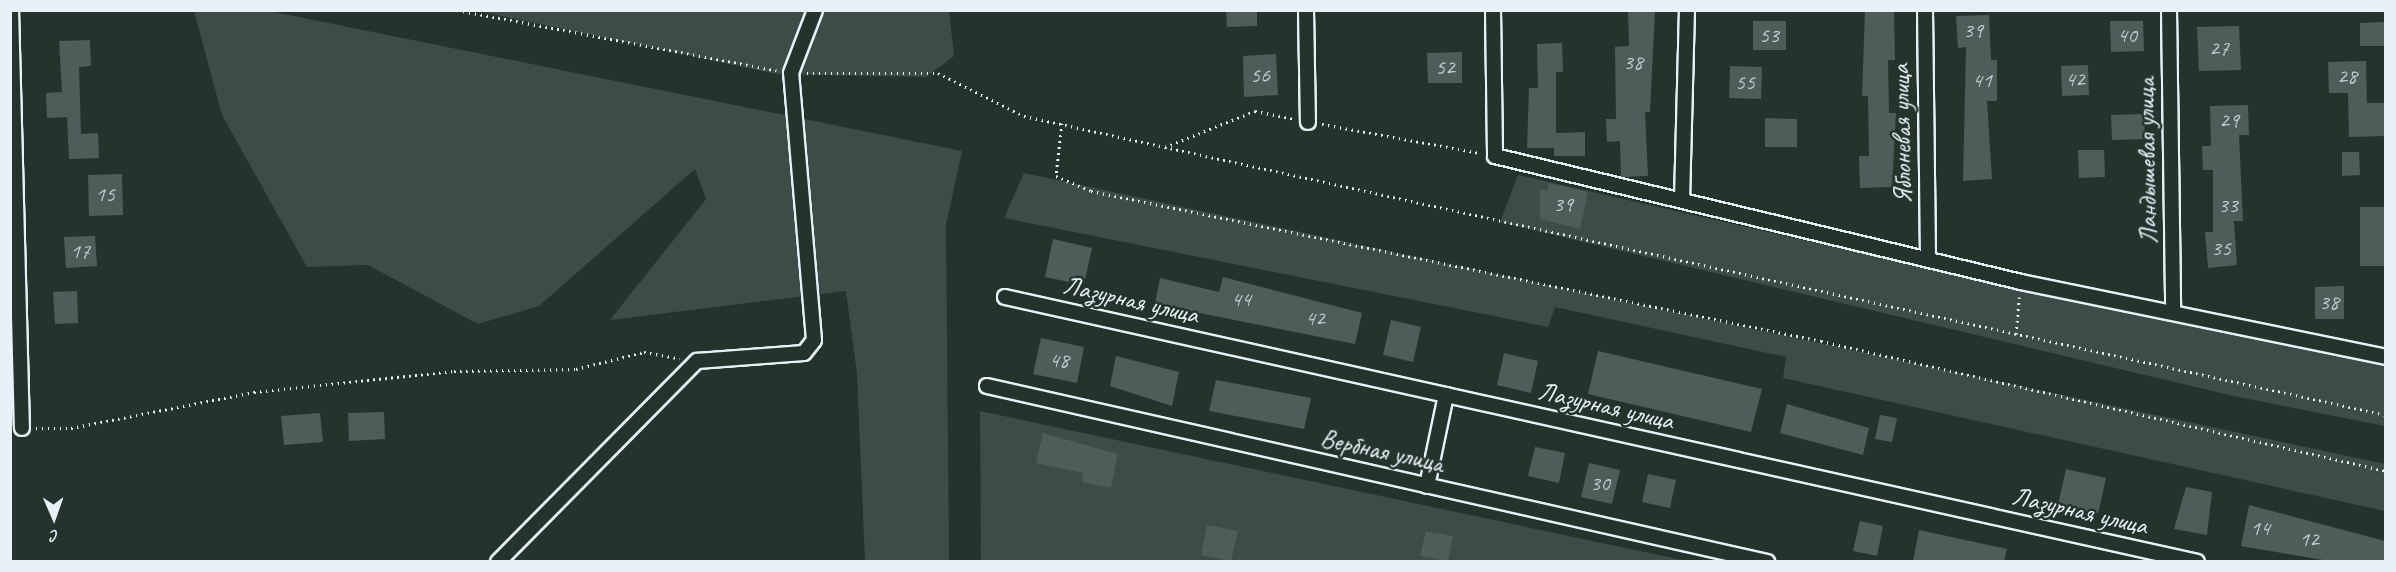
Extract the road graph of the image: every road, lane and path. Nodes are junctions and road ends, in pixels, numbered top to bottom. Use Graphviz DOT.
graph roads {
  1 [pos="11,10"];
  2 [pos="457,10"];
  3 [pos="815,10"];
  4 [pos="1306,10"];
  5 [pos="1493,10"];
  6 [pos="1687,10"];
  7 [pos="1925,10"];
  8 [pos="2169,10"];
  9 [pos="791,73"];
  10 [pos="1308,122"];
  11 [pos="1062,123"];
  12 [pos="1163,147"];
  13 [pos="1495,156"];
  14 [pos="1682,200"];
  15 [pos="1928,256"];
  16 [pos="2021,282"];
  17 [pos="1005,297"];
  18 [pos="2173,310"];
  19 [pos="2016,334"];
  20 [pos="2385,357"];
  21 [pos="697,361"];
  22 [pos="987,386"];
  23 [pos="1446,395"];
  24 [pos="2385,415"];
  25 [pos="22,428"];
  26 [pos="2385,471"];
  27 [pos="1427,486"];
  28 [pos="498,561"];
  29 [pos="1767,561"];
  30 [pos="2196,561"];
  1 -- 25 [label="street"];
  2 -- 9 [label="path"];
  3 -- 9 [label="street"];
  4 -- 10 [label="street"];
  5 -- 13 [label="street"];
  6 -- 14 [label="street"];
  7 -- 15 [label="street, Яблоневая улица"];
  8 -- 18 [label="street, Ландышевая улица"];
  9 -- 11 [label="path"];
  9 -- 21 [label="street"];
  10 -- 12 [label="path"];
  10 -- 13 [label="path"];
  11 -- 12 [label="path"];
  11 -- 26 [label="path"];
  12 -- 19 [label="path"];
  13 -- 14 [label="street"];
  14 -- 15 [label="street"];
  15 -- 16 [label="street"];
  16 -- 18 [label="street"];
  16 -- 19 [label="path"];
  17 -- 23 [label="street, Лазурная улица"];
  18 -- 20 [label="street"];
  19 -- 24 [label="path"];
  21 -- 25 [label="path"];
  21 -- 28 [label="street"];
  22 -- 27 [label="street, Вербная улица"];
  23 -- 27 [label="street"];
  23 -- 30 [label="street, Лазурная улица"];
  27 -- 29 [label="street, Вербная улица"];
}
